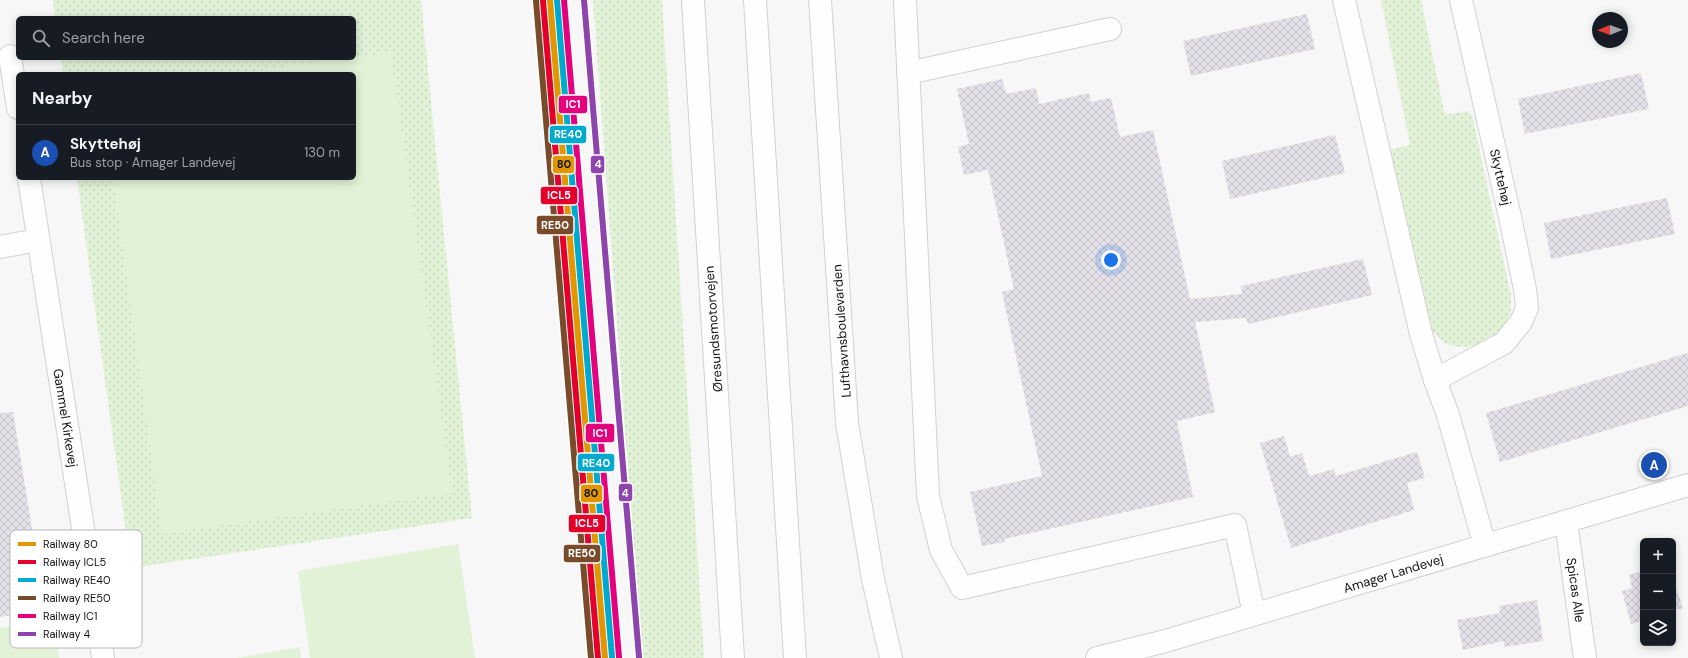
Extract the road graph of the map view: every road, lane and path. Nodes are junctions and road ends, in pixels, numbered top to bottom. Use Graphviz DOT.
graph roads {
  1 [pos="692,0"];
  2 [pos="755,0"];
  3 [pos="820,0"];
  4 [pos="905,0"];
  5 [pos="1344,0"];
  6 [pos="1461,0"];
  7 [pos="1110,29"];
  8 [pos="10,56"];
  9 [pos="908,73"];
  10 [pos="16,95"];
  11 [pos="29,180"];
  12 [pos="38,240"];
  13 [pos="0,247"];
  14 [pos="1435,380"];
  15 [pos="1688,485"];
  16 [pos="1566,522"];
  17 [pos="83,530"];
  18 [pos="1485,546"];
  19 [pos="1254,614"];
  20 [pos="101,648"];
  21 [pos="1164,650"];
  22 [pos="103,658"];
  23 [pos="733,658"];
  24 [pos="795,658"];
  25 [pos="891,658"];
  26 [pos="1097,658"];
  27 [pos="1585,658"];
  1 -- 23 [label="main road, Øresundsmotorvejen"];
  2 -- 24 [label="main road"];
  3 -- 25 [label="main road, Lufthavnsboulevarden"];
  4 -- 9 [label="main road"];
  5 -- 14 [label="main road"];
  6 -- 14 [label="main road, Skyttehøj"];
  7 -- 9 [label="main road"];
  8 -- 10 [label="main road"];
  9 -- 19 [label="main road"];
  11 -- 12 [label="main road, Gammel Kirkevej"];
  12 -- 13 [label="main road"];
  12 -- 17 [label="main road, Gammel Kirkevej"];
  14 -- 18 [label="main road"];
  15 -- 16 [label="main road, Amager Landevej"];
  16 -- 18 [label="main road, Amager Landevej"];
  16 -- 27 [label="main road, Spicas Alle"];
  18 -- 19 [label="main road, Amager Landevej"];
  19 -- 21 [label="main road, Amager Landevej"];
  20 -- 22 [label="main road, Gammel Kirkevej"];
  21 -- 26 [label="main road, Amager Landevej"];
}
